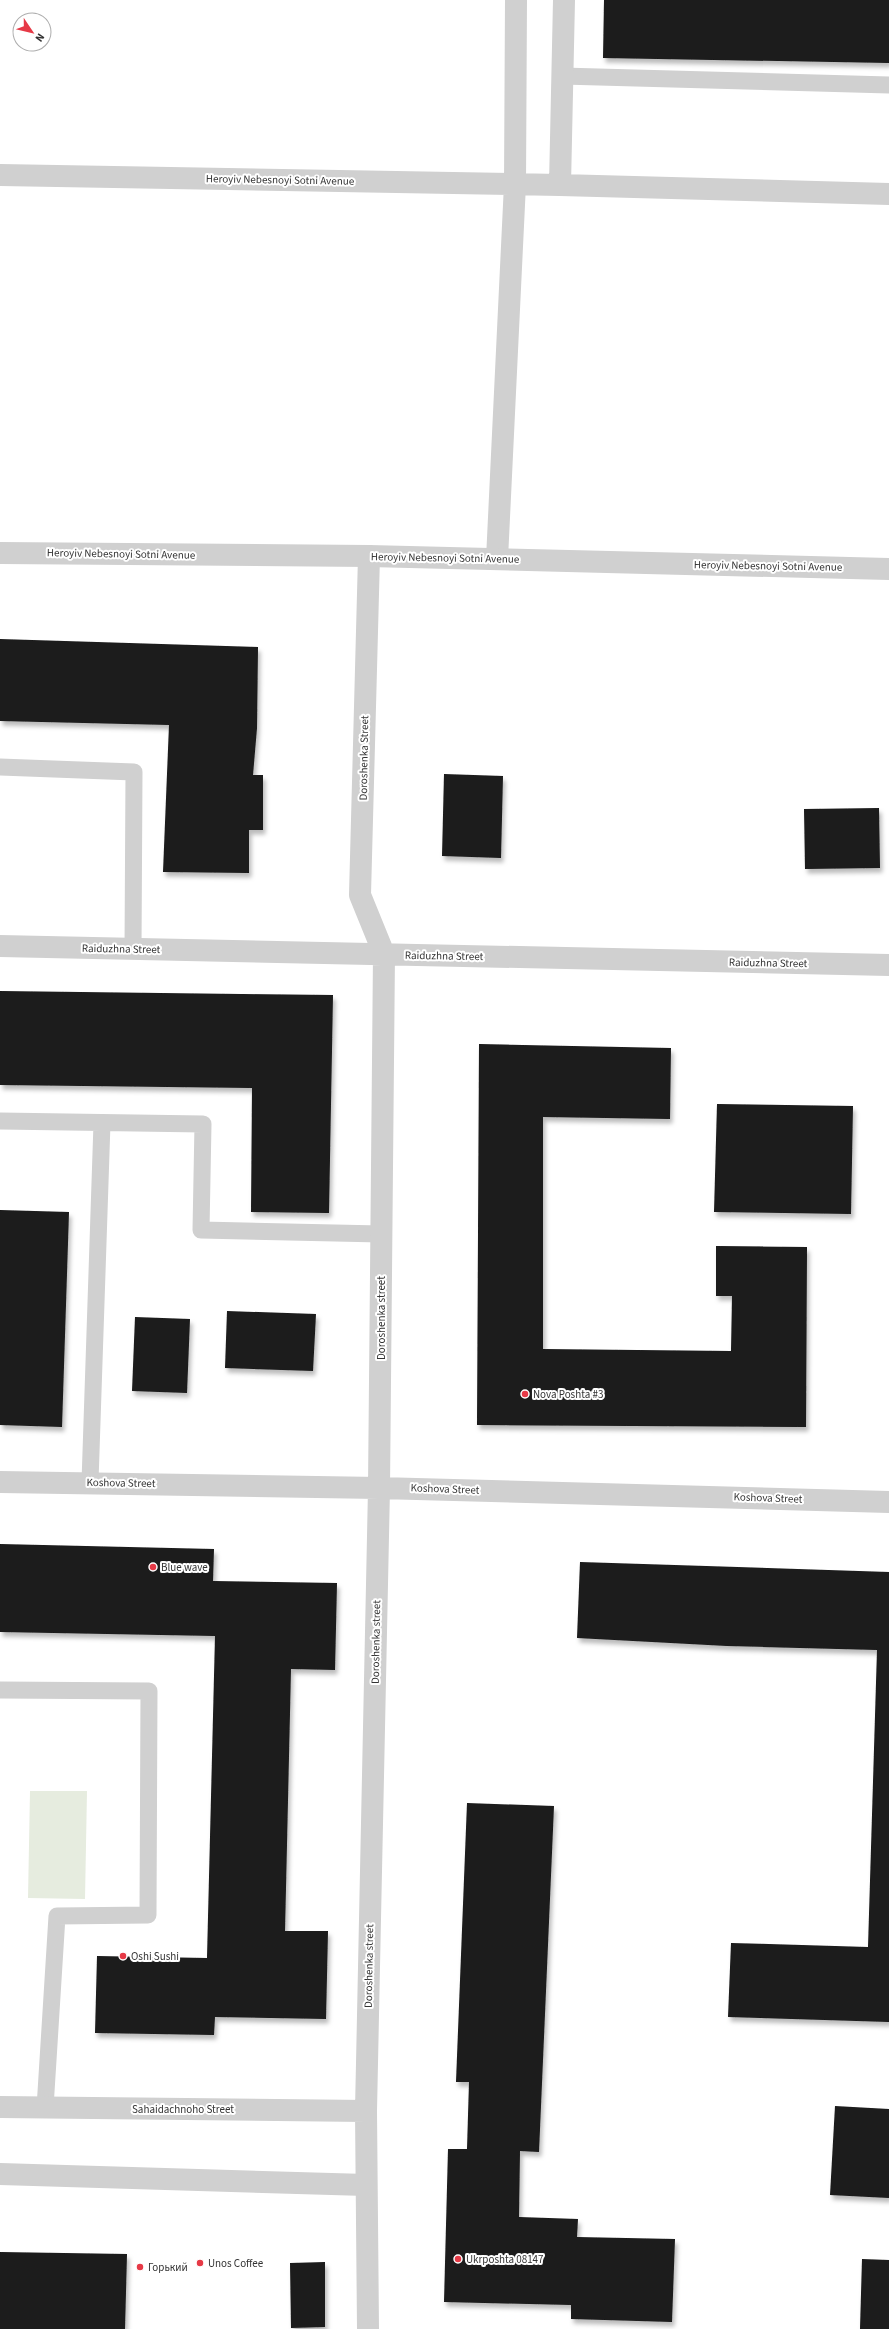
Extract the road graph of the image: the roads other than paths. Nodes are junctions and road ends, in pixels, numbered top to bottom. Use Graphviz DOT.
graph roads {
  1 [pos="516,0"];
  2 [pos="564,0"];
  3 [pos="562,76"];
  4 [pos="889,85"];
  5 [pos="0,175"];
  6 [pos="515,184"];
  7 [pos="560,186"];
  8 [pos="889,194"];
  9 [pos="0,553"];
  10 [pos="369,556"];
  11 [pos="497,559"];
  12 [pos="889,569"];
  13 [pos="0,768"];
  14 [pos="0,946"];
  15 [pos="133,949"];
  16 [pos="384,954"];
  17 [pos="889,965"];
  18 [pos="0,1121"];
  19 [pos="102,1123"];
  20 [pos="381,1234"];
  21 [pos="0,1482"];
  22 [pos="90,1482"];
  23 [pos="379,1488"];
  24 [pos="889,1502"];
  25 [pos="0,1690"];
  26 [pos="0,2107"];
  27 [pos="44,2108"];
  28 [pos="366,2110"];
  29 [pos="0,2174"];
  30 [pos="366,2185"];
  31 [pos="368,2329"];
  1 -- 6 [label="street"];
  2 -- 3 [label="street"];
  3 -- 4 [label="lane"];
  3 -- 7 [label="street"];
  5 -- 6 [label="street, Heroyiv Nebesnoyi Sotni Avenue"];
  6 -- 7 [label="street, Heroyiv Nebesnoyi Sotni Avenue"];
  6 -- 11 [label="street"];
  7 -- 8 [label="street, Heroyiv Nebesnoyi Sotni Avenue"];
  9 -- 10 [label="street, Heroyiv Nebesnoyi Sotni Avenue"];
  10 -- 11 [label="street, Heroyiv Nebesnoyi Sotni Avenue"];
  10 -- 16 [label="street, Doroshenka Street"];
  11 -- 12 [label="street, Heroyiv Nebesnoyi Sotni Avenue"];
  13 -- 15 [label="lane"];
  14 -- 15 [label="street, Raiduzhna Street"];
  15 -- 16 [label="street, Raiduzhna Street"];
  16 -- 17 [label="street, Raiduzhna Street"];
  16 -- 20 [label="street, Doroshenka street"];
  18 -- 19 [label="lane"];
  19 -- 20 [label="lane"];
  19 -- 22 [label="lane"];
  20 -- 23 [label="street, Doroshenka street"];
  21 -- 22 [label="street, Koshova Street"];
  22 -- 23 [label="street, Koshova Street"];
  23 -- 24 [label="street, Koshova Street"];
  23 -- 28 [label="street, Doroshenka street"];
  25 -- 27 [label="lane"];
  26 -- 27 [label="street, Sahaidachnoho Street"];
  27 -- 28 [label="street, Sahaidachnoho Street"];
  28 -- 30 [label="street, Doroshenka street"];
  29 -- 30 [label="street"];
  30 -- 31 [label="street, Doroshenka street"];
}
